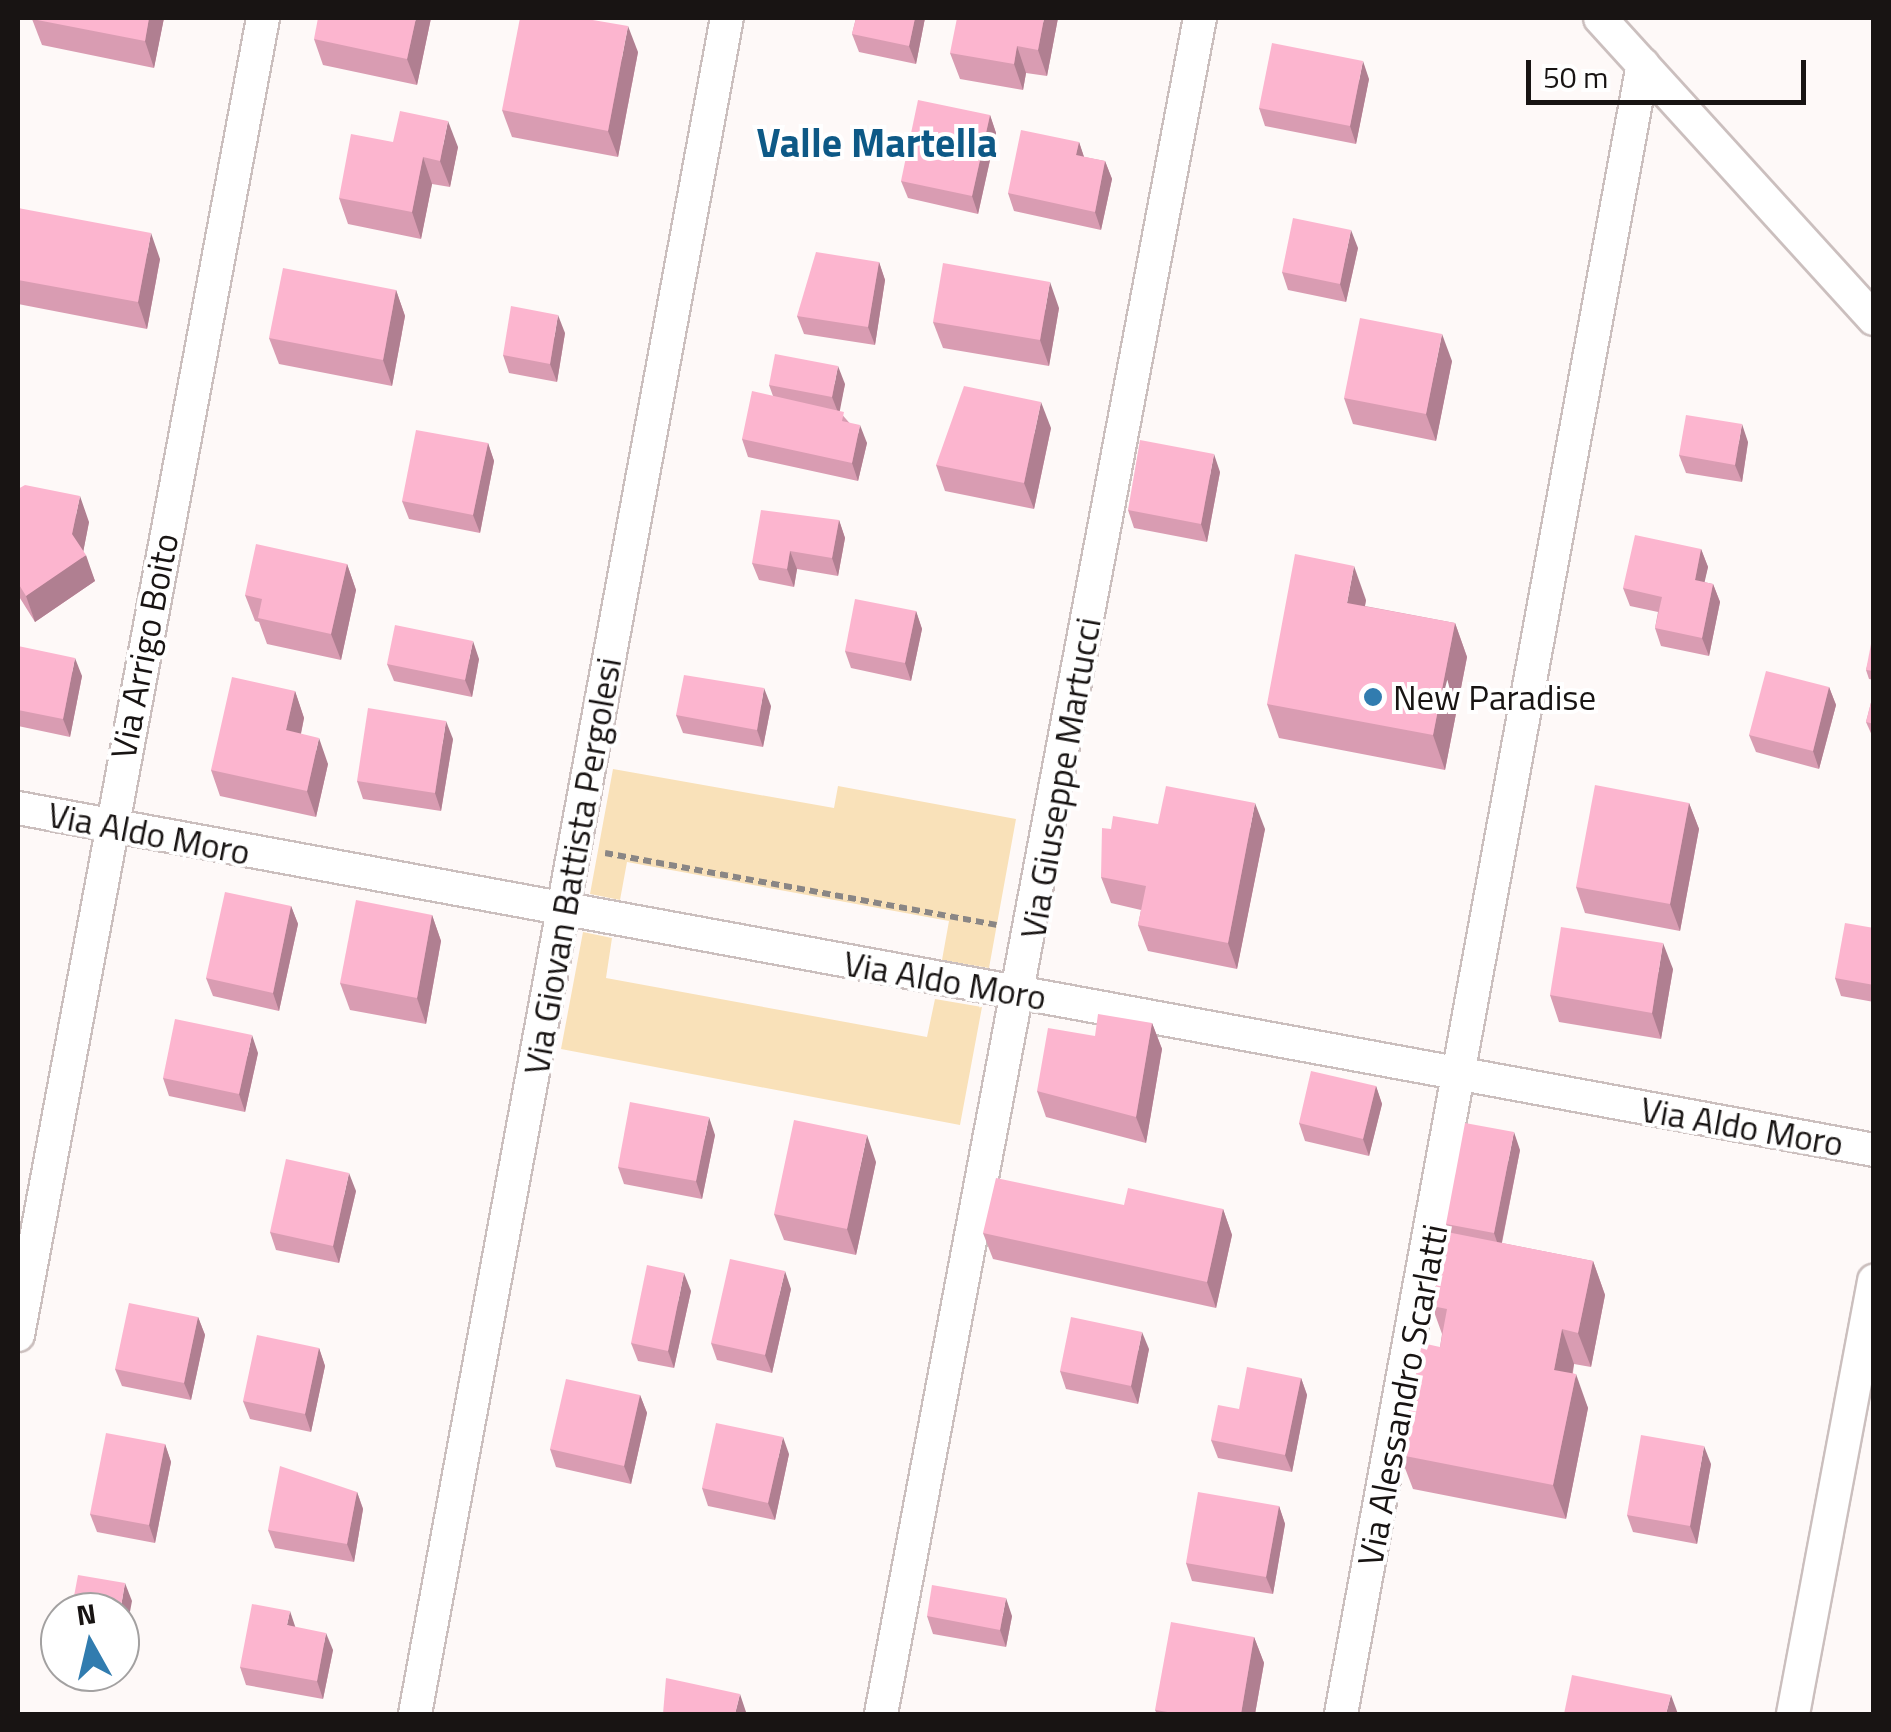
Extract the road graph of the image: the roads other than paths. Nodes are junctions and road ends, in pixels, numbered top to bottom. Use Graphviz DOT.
graph roads {
  1 [pos="264,18"];
  2 [pos="727,18"];
  3 [pos="1200,18"];
  4 [pos="1600,18"];
  5 [pos="1643,64"];
  6 [pos="1874,319"];
  7 [pos="18,808"];
  8 [pos="110,827"];
  9 [pos="565,910"];
  10 [pos="1020,994"];
  11 [pos="1463,1075"];
  12 [pos="1874,1150"];
  13 [pos="1874,1280"];
  14 [pos="18,1334"];
  15 [pos="415,1714"];
  16 [pos="881,1714"];
  17 [pos="1341,1714"];
  18 [pos="1793,1714"];
  1 -- 8 [label="street, Via Arrigo Boito"];
  2 -- 9 [label="street, Via Giovan Battista Pergolesi"];
  3 -- 10 [label="street, Via Giuseppe Martucci"];
  4 -- 5 [label="street"];
  5 -- 6 [label="street"];
  5 -- 11 [label="street, Via Alessandro Scarlatti"];
  7 -- 8 [label="street, Via Aldo Moro"];
  8 -- 9 [label="street, Via Aldo Moro"];
  8 -- 14 [label="street, Via Arrigo Boito"];
  9 -- 10 [label="street, Via Aldo Moro"];
  9 -- 15 [label="street, Via Giovan Battista Pergolesi"];
  10 -- 11 [label="street, Via Aldo Moro"];
  10 -- 16 [label="street, Via Giuseppe Martucci"];
  11 -- 12 [label="street, Via Aldo Moro"];
  11 -- 17 [label="street, Via Alessandro Scarlatti"];
  13 -- 18 [label="street"];
}
